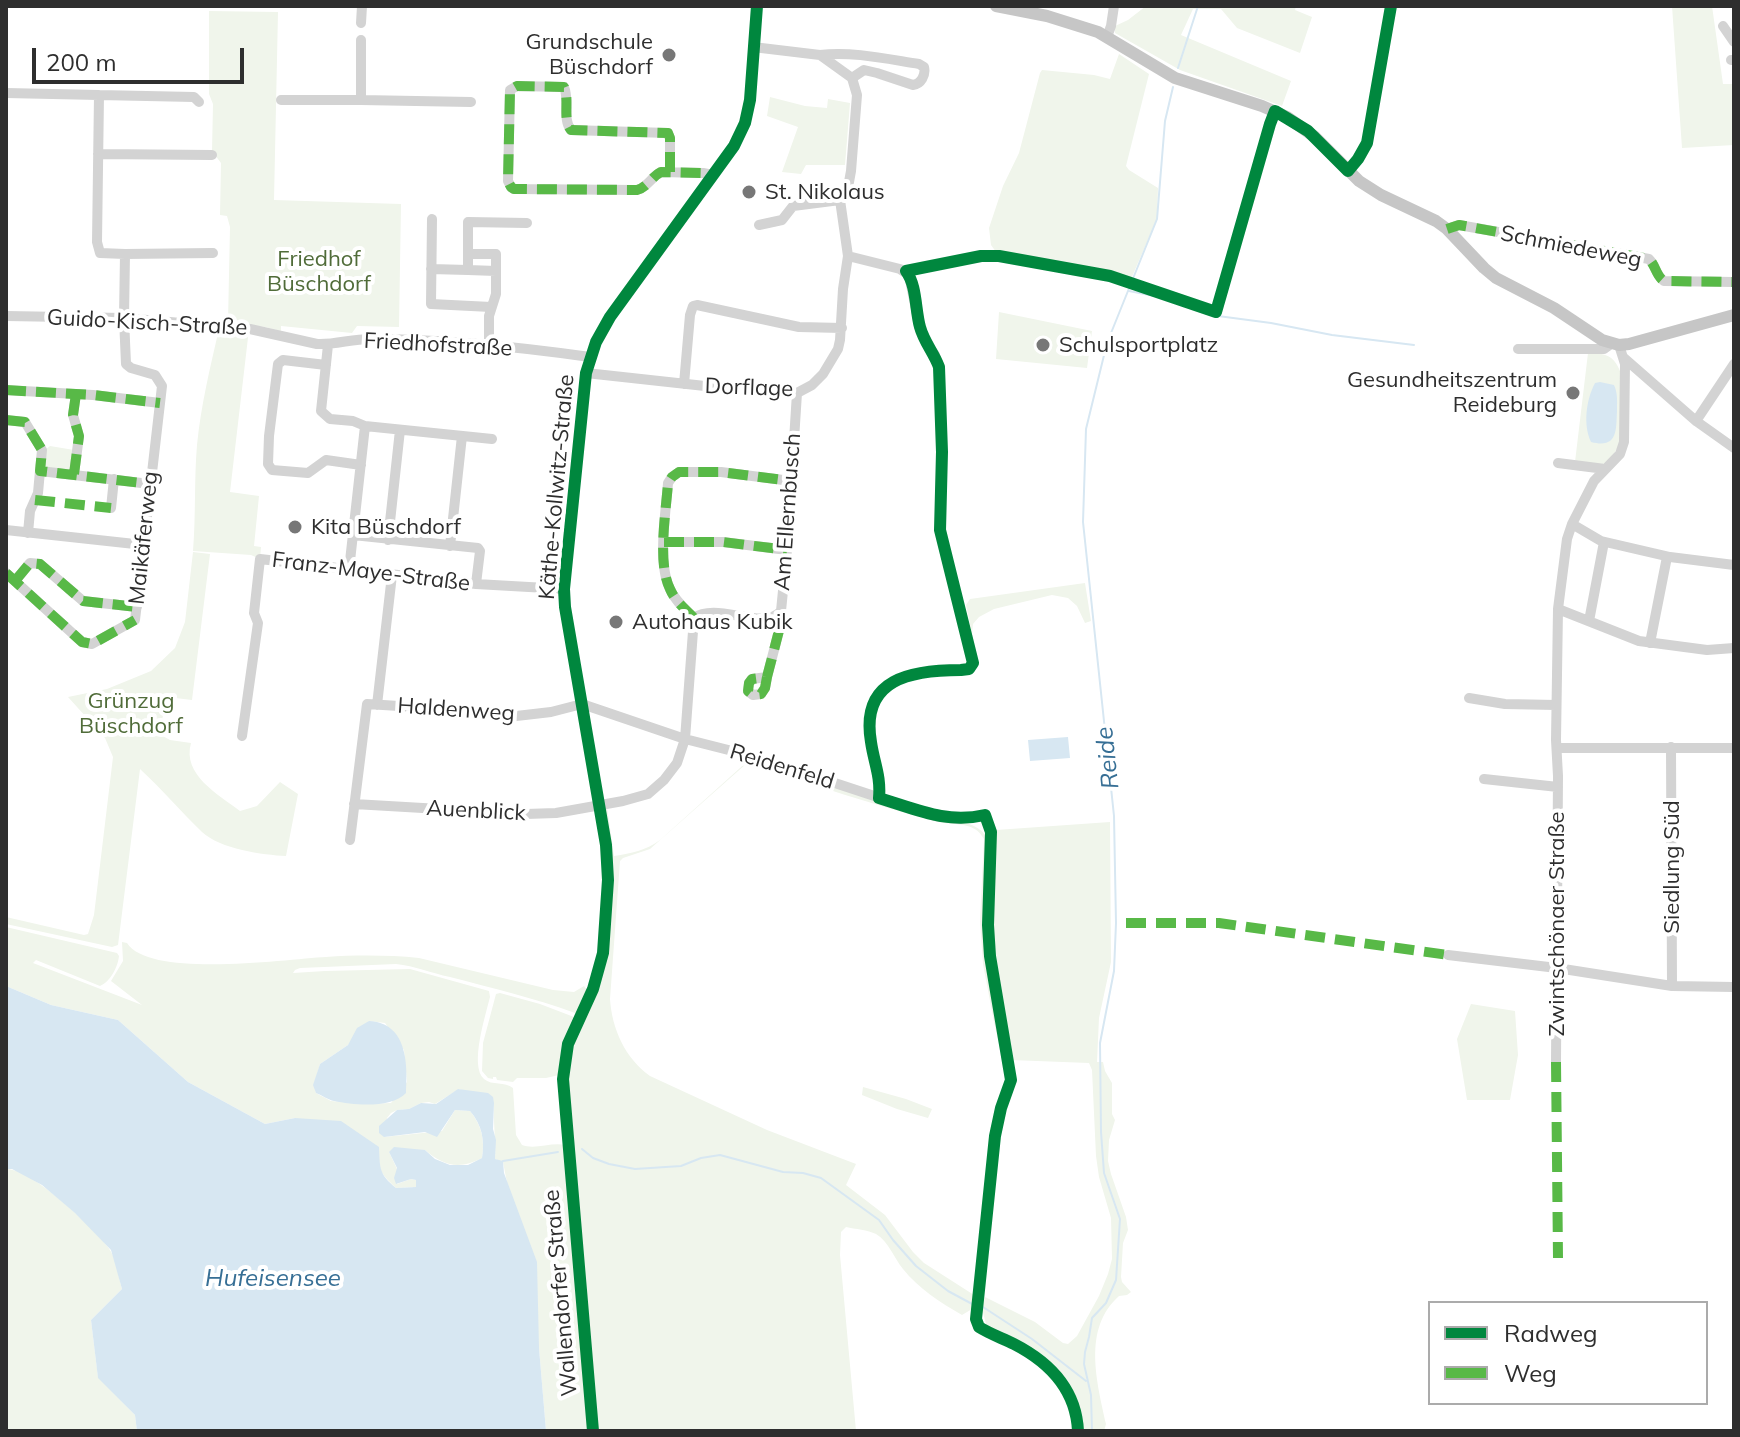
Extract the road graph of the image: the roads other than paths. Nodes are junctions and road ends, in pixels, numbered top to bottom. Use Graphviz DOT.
graph roads {
  1 [pos="362,6"];
  2 [pos="754,6"];
  3 [pos="996,6"];
  4 [pos="1114,6"];
  5 [pos="1391,6"];
  6 [pos="361,23"];
  7 [pos="1723,26"];
  8 [pos="1107,37"];
  9 [pos="361,40"];
  10 [pos="1734,42"];
  11 [pos="753,47"];
  12 [pos="820,55"];
  13 [pos="852,78"];
  14 [pos="6,93"];
  15 [pos="99,95"];
  16 [pos="281,100"];
  17 [pos="361,100"];
  18 [pos="199,102"];
  19 [pos="471,102"];
  20 [pos="98,154"];
  21 [pos="212,155"];
  22 [pos="1348,171"];
  23 [pos="670,172"];
  24 [pos="713,175"];
  25 [pos="840,200"];
  26 [pos="432,219"];
  27 [pos="527,223"];
  28 [pos="759,225"];
  29 [pos="1447,229"];
  30 [pos="213,253"];
  31 [pos="125,254"];
  32 [pos="468,254"];
  33 [pos="848,256"];
  34 [pos="431,269"];
  35 [pos="468,270"];
  36 [pos="496,271"];
  37 [pos="1734,282"];
  38 [pos="491,307"];
  39 [pos="1734,315"];
  40 [pos="6,316"];
  41 [pos="124,318"];
  42 [pos="842,328"];
  43 [pos="287,337"];
  44 [pos="1615,344"];
  45 [pos="328,345"];
  46 [pos="489,346"];
  47 [pos="1518,349"];
  48 [pos="590,357"];
  49 [pos="1624,358"];
  50 [pos="1734,364"];
  51 [pos="326,365"];
  52 [pos="586,373"];
  53 [pos="684,384"];
  54 [pos="6,390"];
  55 [pos="797,393"];
  56 [pos="76,394"];
  57 [pos="160,403"];
  58 [pos="6,420"];
  59 [pos="1696,421"];
  60 [pos="365,426"];
  61 [pos="941,427"];
  62 [pos="400,430"];
  63 [pos="462,436"];
  64 [pos="492,439"];
  65 [pos="1734,448"];
  66 [pos="1558,463"];
  67 [pos="361,465"];
  68 [pos="1605,469"];
  69 [pos="40,471"];
  70 [pos="74,474"];
  71 [pos="114,479"];
  72 [pos="791,481"];
  73 [pos="150,484"];
  74 [pos="111,508"];
  75 [pos="1572,524"];
  76 [pos="6,530"];
  77 [pos="28,533"];
  78 [pos="353,535"];
  79 [pos="388,540"];
  80 [pos="664,542"];
  81 [pos="1604,542"];
  82 [pos="144,545"];
  83 [pos="450,546"];
  84 [pos="787,550"];
  85 [pos="1667,557"];
  86 [pos="1734,565"];
  87 [pos="349,570"];
  88 [pos="392,575"];
  89 [pos="10,577"];
  90 [pos="476,584"];
  91 [pos="564,589"];
  92 [pos="137,607"];
  93 [pos="1558,609"];
  94 [pos="776,616"];
  95 [pos="694,618"];
  96 [pos="1589,621"];
  97 [pos="1650,643"];
  98 [pos="1734,648"];
  99 [pos="767,677"];
  100 [pos="1469,698"];
  101 [pos="582,704"];
  102 [pos="377,705"];
  103 [pos="1556,705"];
  104 [pos="242,736"];
  105 [pos="685,739"];
  106 [pos="1671,747"];
  107 [pos="1558,748"];
  108 [pos="1734,748"];
  109 [pos="1484,779"];
  110 [pos="1558,787"];
  111 [pos="354,804"];
  112 [pos="598,805"];
  113 [pos="985,815"];
  114 [pos="350,840"];
  115 [pos="1448,955"];
  116 [pos="1557,968"];
  117 [pos="1672,986"];
  118 [pos="1734,987"];
  119 [pos="1556,1062"];
  120 [pos="570,1152"];
  121 [pos="593,1431"];
  1 -- 6 [label="street"];
  2 -- 11 [label="street, Käthe-Kollwitz-Straße"];
  3 -- 8 [label="main road"];
  4 -- 8 [label="street"];
  5 -- 22 [label="street"];
  7 -- 10 [label="street"];
  8 -- 22 [label="main road"];
  9 -- 17 [label="street"];
  11 -- 12 [label="street"];
  11 -- 24 [label="street, Käthe-Kollwitz-Straße"];
  12 -- 13 [label="street"];
  12 -- 13 [label="street"];
  13 -- 25 [label="street, Dorflage"];
  14 -- 15 [label="street"];
  15 -- 18 [label="street"];
  15 -- 20 [label="street"];
  16 -- 17 [label="street"];
  17 -- 19 [label="street"];
  20 -- 21 [label="street"];
  20 -- 31 [label="street"];
  22 -- 29 [label="main road"];
  23 -- 23 [label="street"];
  23 -- 24 [label="street"];
  24 -- 48 [label="street, Käthe-Kollwitz-Straße"];
  25 -- 28 [label="street"];
  25 -- 33 [label="street, Dorflage"];
  26 -- 34 [label="street"];
  27 -- 32 [label="street"];
  29 -- 37 [label="street, Schmiedeweg"];
  29 -- 44 [label="main road"];
  30 -- 31 [label="street"];
  31 -- 41 [label="street"];
  32 -- 35 [label="street"];
  32 -- 36 [label="street"];
  33 -- 42 [label="street, Dorflage"];
  33 -- 61 [label="street"];
  34 -- 35 [label="street"];
  34 -- 38 [label="street"];
  35 -- 36 [label="street"];
  36 -- 38 [label="street"];
  38 -- 46 [label="street"];
  39 -- 44 [label="main road"];
  40 -- 41 [label="street, Guido-Kisch-Straße"];
  41 -- 43 [label="street, Guido-Kisch-Straße"];
  41 -- 57 [label="street"];
  42 -- 53 [label="street"];
  42 -- 55 [label="street, Dorflage"];
  43 -- 45 [label="street, Friedhofstraße"];
  44 -- 47 [label="street"];
  44 -- 49 [label="street, Zwintschönaer Straße"];
  45 -- 46 [label="street, Friedhofstraße"];
  45 -- 51 [label="street"];
  46 -- 48 [label="street, Friedhofstraße"];
  48 -- 52 [label="street, Käthe-Kollwitz-Straße"];
  49 -- 59 [label="street"];
  49 -- 68 [label="street, Zwintschönaer Straße"];
  50 -- 59 [label="street"];
  51 -- 60 [label="street"];
  51 -- 67 [label="street"];
  52 -- 53 [label="street, Dorflage"];
  52 -- 91 [label="street, Käthe-Kollwitz-Straße"];
  53 -- 55 [label="street, Dorflage"];
  54 -- 56 [label="street"];
  55 -- 72 [label="street, Am Ellernbusch"];
  56 -- 57 [label="street"];
  56 -- 70 [label="street"];
  57 -- 73 [label="street, Maikäferweg"];
  58 -- 69 [label="street"];
  59 -- 65 [label="street"];
  60 -- 62 [label="street"];
  60 -- 67 [label="street"];
  62 -- 63 [label="street"];
  62 -- 79 [label="street"];
  63 -- 64 [label="street"];
  63 -- 83 [label="street"];
  66 -- 68 [label="street"];
  67 -- 78 [label="street"];
  68 -- 75 [label="street, Zwintschönaer Straße"];
  69 -- 70 [label="street"];
  69 -- 77 [label="street"];
  70 -- 71 [label="street"];
  71 -- 73 [label="street"];
  71 -- 74 [label="street"];
  72 -- 80 [label="street"];
  72 -- 84 [label="street, Am Ellernbusch"];
  73 -- 82 [label="street, Maikäferweg"];
  75 -- 81 [label="street"];
  75 -- 93 [label="street, Zwintschönaer Straße"];
  76 -- 77 [label="street"];
  77 -- 82 [label="street"];
  78 -- 79 [label="street"];
  78 -- 87 [label="street"];
  79 -- 83 [label="street"];
  80 -- 84 [label="street"];
  80 -- 95 [label="street"];
  81 -- 85 [label="street"];
  81 -- 96 [label="street"];
  82 -- 92 [label="street, Maikäferweg"];
  83 -- 90 [label="street"];
  84 -- 94 [label="street, Am Ellernbusch"];
  85 -- 86 [label="street"];
  85 -- 97 [label="street"];
  87 -- 88 [label="street, Franz-Maye-Straße"];
  87 -- 104 [label="street, Franz-Maye-Straße"];
  88 -- 90 [label="street, Franz-Maye-Straße"];
  88 -- 102 [label="street"];
  89 -- 92 [label="street"];
  89 -- 92 [label="street, Maikäferweg"];
  90 -- 91 [label="street, Franz-Maye-Straße"];
  91 -- 101 [label="street, Käthe-Kollwitz-Straße"];
  93 -- 96 [label="street"];
  93 -- 103 [label="street, Zwintschönaer Straße"];
  94 -- 95 [label="street, Am Ellernbusch"];
  94 -- 99 [label="street"];
  95 -- 105 [label="street"];
  96 -- 97 [label="street"];
  97 -- 98 [label="street"];
  100 -- 103 [label="street"];
  101 -- 102 [label="street, Haldenweg"];
  101 -- 105 [label="street, Reidenfeld"];
  101 -- 112 [label="street, Käthe-Kollwitz-Straße"];
  102 -- 111 [label="street"];
  103 -- 107 [label="street, Zwintschönaer Straße"];
  105 -- 112 [label="street, Auenblick"];
  105 -- 113 [label="street, Reidenfeld"];
  106 -- 107 [label="street"];
  106 -- 108 [label="street"];
  106 -- 117 [label="street, Siedlung Süd"];
  107 -- 110 [label="street, Zwintschönaer Straße"];
  109 -- 110 [label="street, Zwintschönaer Straße"];
  110 -- 116 [label="street, Zwintschönaer Straße"];
  111 -- 112 [label="street, Auenblick"];
  111 -- 114 [label="street"];
  112 -- 120 [label="street, Käthe-Kollwitz-Straße"];
  115 -- 116 [label="street"];
  116 -- 117 [label="street"];
  116 -- 119 [label="street, Zwintschönaer Straße"];
  117 -- 118 [label="street"];
  120 -- 121 [label="street, Wallendorfer Straße"];
}
